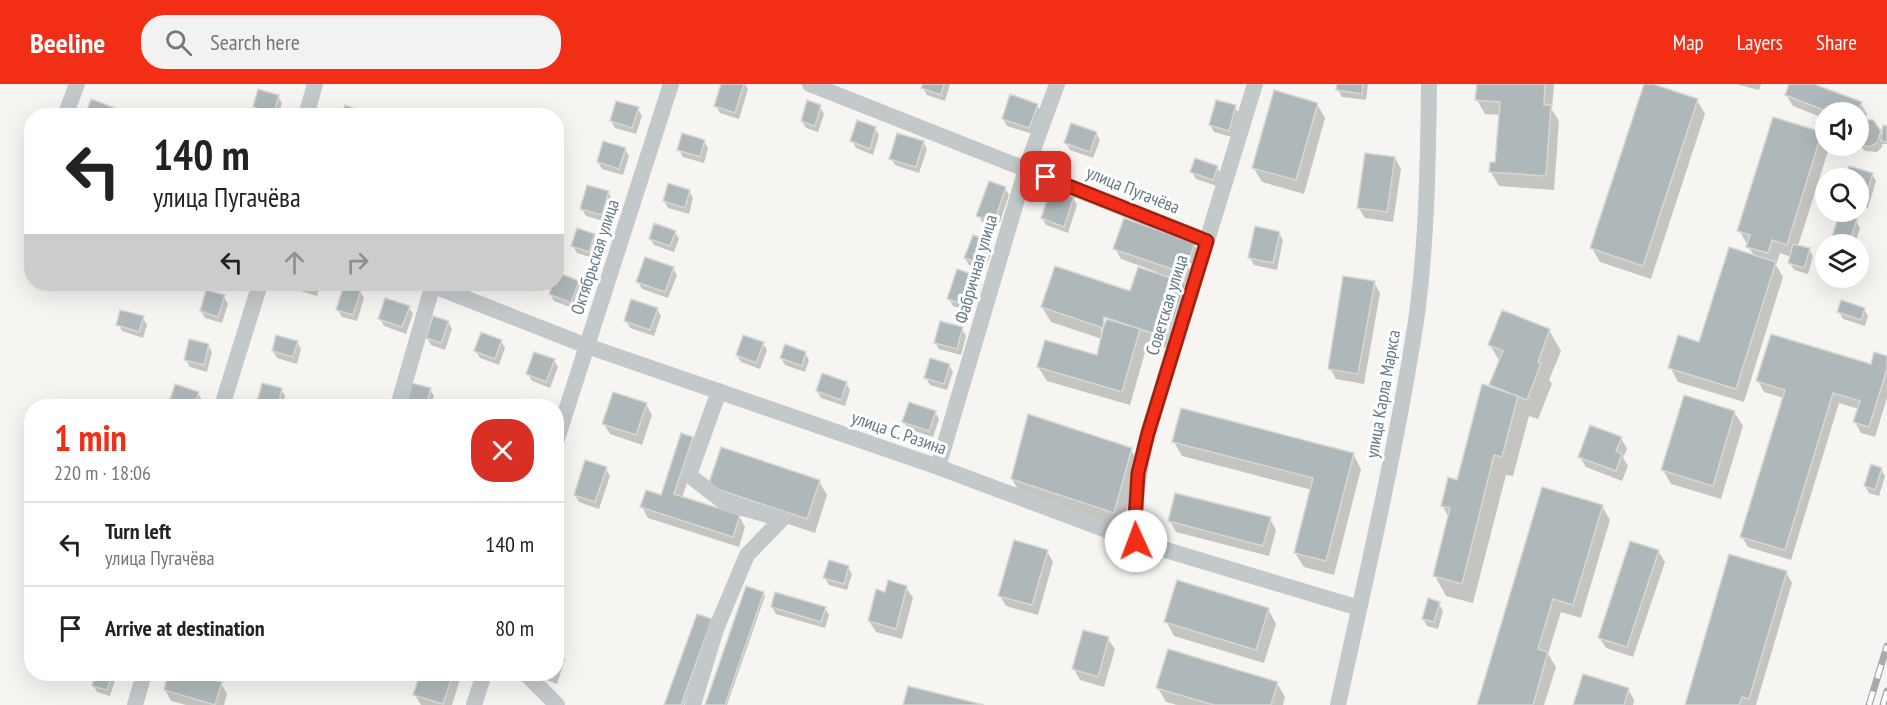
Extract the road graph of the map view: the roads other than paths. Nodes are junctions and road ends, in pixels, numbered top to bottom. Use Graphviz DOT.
graph roads {
  1 [pos="77,84"];
  2 [pos="315,84"];
  3 [pos="671,84"];
  4 [pos="810,84"];
  5 [pos="1057,84"];
  6 [pos="1255,84"];
  7 [pos="1429,84"];
  8 [pos="68,108"];
  9 [pos="308,108"];
  10 [pos="1026,169"];
  11 [pos="1207,241"];
  12 [pos="258,291"];
  13 [pos="430,291"];
  14 [pos="450,291"];
  15 [pos="587,346"];
  16 [pos="719,391"];
  17 [pos="224,399"];
  18 [pos="400,399"];
  19 [pos="564,417"];
  20 [pos="938,467"];
  21 [pos="1136,541"];
  22 [pos="1359,608"];
  23 [pos="142,681"];
  24 [pos="482,681"];
  25 [pos="533,681"];
  26 [pos="135,705"];
  27 [pos="474,705"];
  28 [pos="557,705"];
  29 [pos="693,705"];
  30 [pos="1338,705"];
  1 -- 8 [label="street"];
  2 -- 9 [label="street"];
  3 -- 15 [label="street, Октябрьская улица"];
  4 -- 10 [label="street, улица Пугачёва"];
  5 -- 10 [label="street, Фабричная улица"];
  6 -- 11 [label="street, Советская улица"];
  7 -- 22 [label="street, улица Карла Маркса"];
  10 -- 11 [label="street, улица Пугачёва"];
  10 -- 20 [label="street, Фабричная улица"];
  11 -- 21 [label="street, Советская улица"];
  12 -- 17 [label="street"];
  13 -- 18 [label="street"];
  14 -- 15 [label="street, улица С. Разина"];
  15 -- 16 [label="street, улица С. Разина"];
  15 -- 19 [label="street, Октябрьская улица"];
  16 -- 20 [label="street, улица С. Разина"];
  16 -- 29 [label="street"];
  20 -- 21 [label="street, улица С. Разина"];
  21 -- 22 [label="street, улица С. Разина"];
  22 -- 30 [label="street, улица Карла Маркса"];
  23 -- 26 [label="street"];
  24 -- 27 [label="street"];
  25 -- 28 [label="street"];
}
